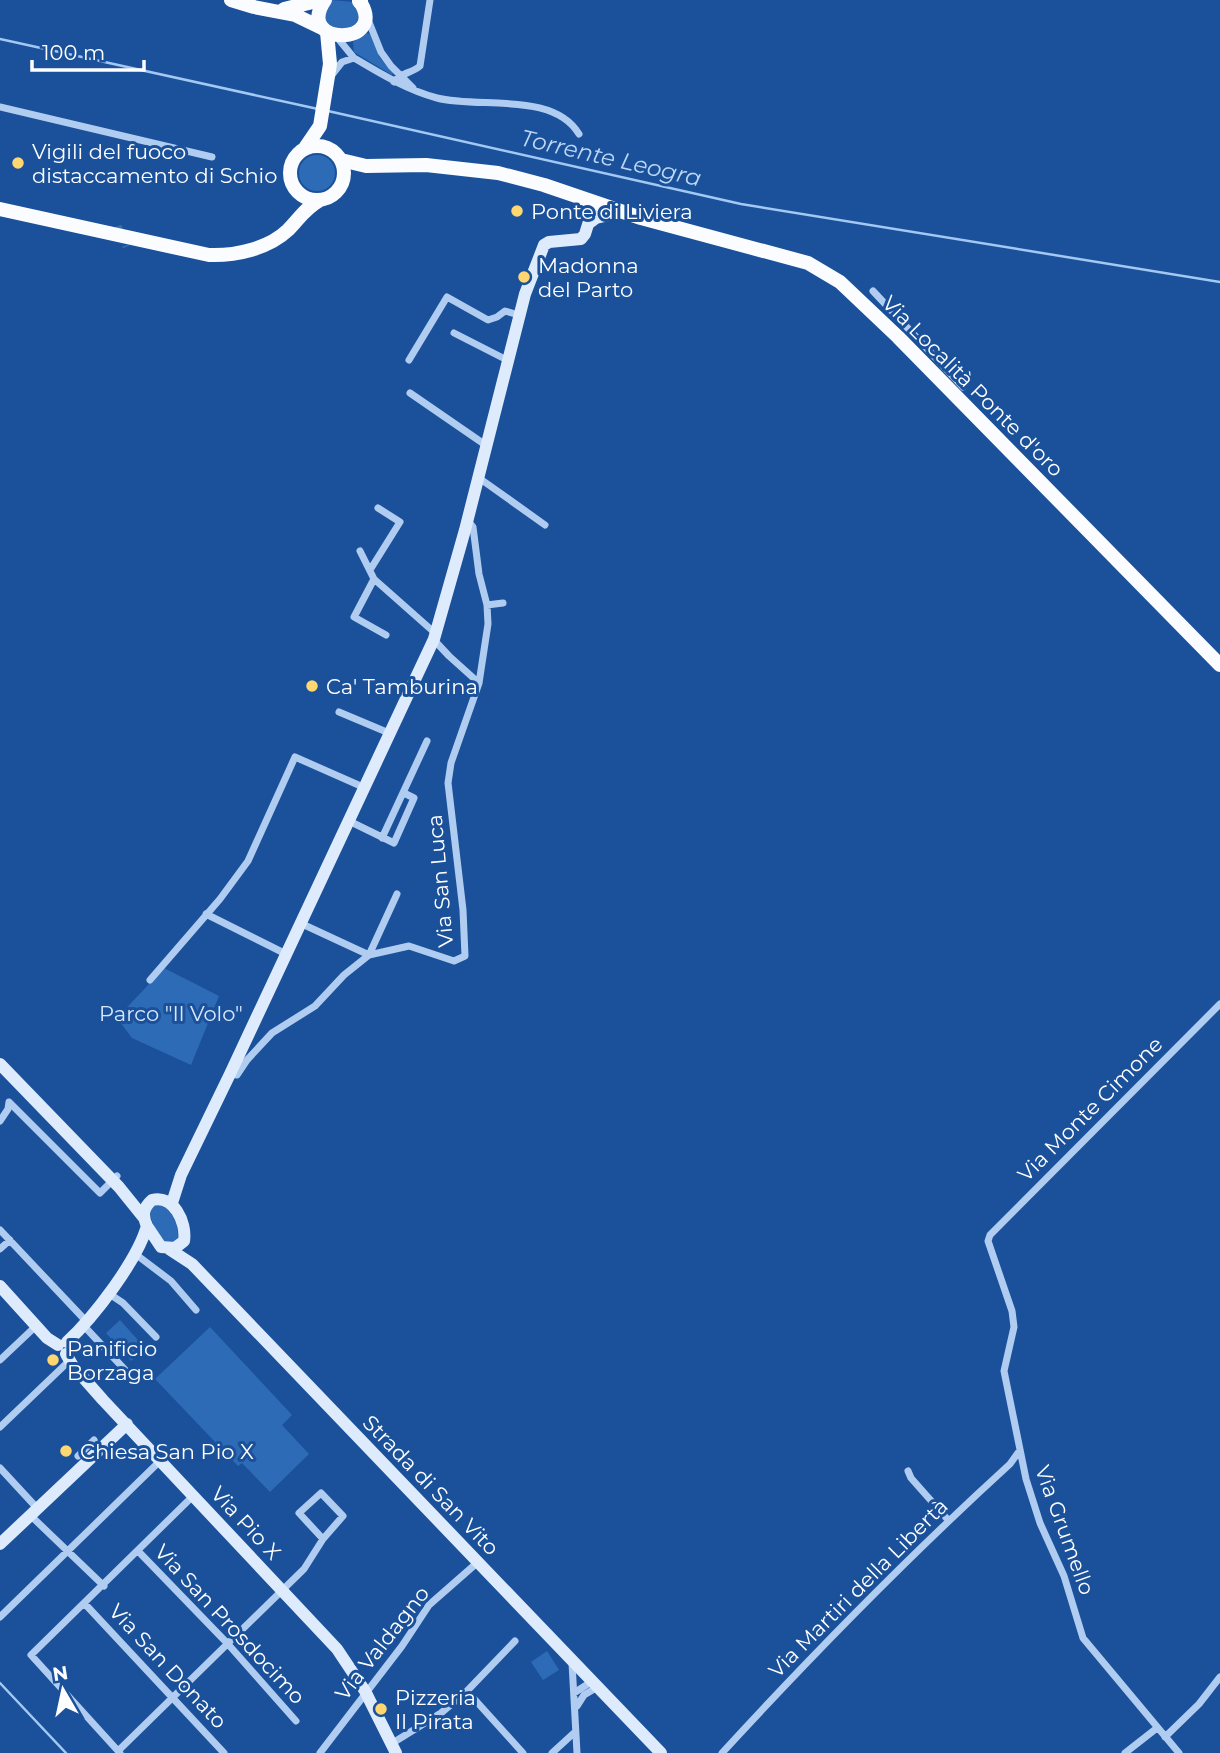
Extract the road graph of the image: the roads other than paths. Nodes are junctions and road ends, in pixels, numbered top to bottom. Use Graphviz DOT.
graph roads {
  1 [pos="231,0"];
  2 [pos="323,0"];
  3 [pos="430,0"];
  4 [pos="361,3"];
  5 [pos="272,10"];
  6 [pos="335,35"];
  7 [pos="354,58"];
  8 [pos="331,70"];
  9 [pos="400,74"];
  10 [pos="394,82"];
  11 [pos="416,91"];
  12 [pos="0,107"];
  13 [pos="320,127"];
  14 [pos="579,134"];
  15 [pos="305,148"];
  16 [pos="337,155"];
  17 [pos="212,157"];
  18 [pos="366,166"];
  19 [pos="343,179"];
  20 [pos="296,190"];
  21 [pos="320,200"];
  22 [pos="595,202"];
  23 [pos="0,209"];
  24 [pos="622,212"];
  25 [pos="297,219"];
  26 [pos="588,224"];
  27 [pos="873,291"];
  28 [pos="519,315"];
  29 [pos="454,333"];
  30 [pos="409,360"];
  31 [pos="507,360"];
  32 [pos="963,387"];
  33 [pos="410,393"];
  34 [pos="487,446"];
  35 [pos="479,478"];
  36 [pos="379,508"];
  37 [pos="468,521"];
  38 [pos="545,524"];
  39 [pos="360,551"];
  40 [pos="370,570"];
  41 [pos="374,579"];
  42 [pos="503,603"];
  43 [pos="487,605"];
  44 [pos="386,635"];
  45 [pos="434,636"];
  46 [pos="1220,665"];
  47 [pos="480,683"];
  48 [pos="339,712"];
  49 [pos="389,733"];
  50 [pos="428,741"];
  51 [pos="363,788"];
  52 [pos="404,793"];
  53 [pos="349,821"];
  54 [pos="382,838"];
  55 [pos="397,894"];
  56 [pos="206,914"];
  57 [pos="300,923"];
  58 [pos="286,954"];
  59 [pos="369,954"];
  60 [pos="150,980"];
  61 [pos="1220,1004"];
  62 [pos="0,1064"];
  63 [pos="230,1074"];
  64 [pos="0,1121"];
  65 [pos="181,1175"];
  66 [pos="116,1181"];
  67 [pos="155,1199"];
  68 [pos="172,1203"];
  69 [pos="145,1222"];
  70 [pos="0,1230"];
  71 [pos="10,1240"];
  72 [pos="184,1241"];
  73 [pos="988,1241"];
  74 [pos="165,1249"];
  75 [pos="0,1250"];
  76 [pos="133,1260"];
  77 [pos="192,1264"];
  78 [pos="0,1286"];
  79 [pos="108,1293"];
  80 [pos="196,1310"];
  81 [pos="84,1323"];
  82 [pos="36,1326"];
  83 [pos="156,1337"];
  84 [pos="65,1351"];
  85 [pos="0,1360"];
  86 [pos="128,1373"];
  87 [pos="127,1424"];
  88 [pos="0,1427"];
  89 [pos="94,1440"];
  90 [pos="1020,1450"];
  91 [pos="78,1456"];
  92 [pos="161,1460"];
  93 [pos="0,1468"];
  94 [pos="908,1471"];
  95 [pos="194,1495"];
  96 [pos="34,1511"];
  97 [pos="949,1521"];
  98 [pos="2,1539"];
  99 [pos="323,1539"];
  100 [pos="67,1551"];
  101 [pos="139,1552"];
  102 [pos="478,1562"];
  103 [pos="104,1586"];
  104 [pos="283,1591"];
  105 [pos="85,1604"];
  106 [pos="0,1617"];
  107 [pos="514,1641"];
  108 [pos="227,1643"];
  109 [pos="572,1662"];
  110 [pos="1220,1676"];
  111 [pos="593,1685"];
  112 [pos="365,1691"];
  113 [pos="467,1691"];
  114 [pos="574,1693"];
  115 [pos="173,1697"];
  116 [pos="575,1710"];
  117 [pos="296,1721"];
  118 [pos="1157,1728"];
  119 [pos="575,1732"];
  120 [pos="1165,1737"];
  121 [pos="393,1748"];
  122 [pos="119,1752"];
  123 [pos="224,1753"];
  124 [pos="320,1753"];
  125 [pos="523,1753"];
  126 [pos="552,1753"];
  127 [pos="577,1753"];
  128 [pos="660,1753"];
  129 [pos="722,1753"];
  130 [pos="1125,1753"];
  131 [pos="1179,1753"];
  1 -- 5 [label="main road"];
  2 -- 5 [label="main road"];
  2 -- 6 [label="main road"];
  3 -- 9 [label="street"];
  4 -- 6 [label="main road"];
  4 -- 9 [label="street"];
  5 -- 6 [label="main road"];
  6 -- 7 [label="street"];
  6 -- 8 [label="main road"];
  7 -- 8 [label="street"];
  7 -- 10 [label="street"];
  8 -- 13 [label="main road"];
  9 -- 10 [label="street"];
  9 -- 11 [label="street"];
  10 -- 11 [label="street"];
  11 -- 14 [label="street"];
  12 -- 17 [label="street"];
  13 -- 15 [label="main road"];
  13 -- 16 [label="main road"];
  15 -- 16 [label="main road"];
  15 -- 20 [label="main road"];
  16 -- 18 [label="main road"];
  16 -- 19 [label="main road"];
  18 -- 19 [label="main road"];
  18 -- 22 [label="main road, Via Località Ponte d'oro"];
  19 -- 21 [label="main road"];
  20 -- 21 [label="main road"];
  20 -- 25 [label="main road"];
  21 -- 25 [label="main road"];
  22 -- 24 [label="main road, Via Località Ponte d'oro"];
  22 -- 26 [label="street"];
  23 -- 25 [label="main road"];
  24 -- 26 [label="street"];
  24 -- 46 [label="main road, Via Località Ponte d'oro"];
  26 -- 28 [label="street"];
  27 -- 32 [label="street, Via Località Ponte d'oro"];
  28 -- 30 [label="street"];
  28 -- 31 [label="street"];
  29 -- 31 [label="street"];
  31 -- 34 [label="street"];
  33 -- 34 [label="street"];
  34 -- 35 [label="street"];
  35 -- 37 [label="street"];
  35 -- 38 [label="street"];
  36 -- 40 [label="street"];
  37 -- 43 [label="street, Via San Luca"];
  37 -- 45 [label="street"];
  39 -- 40 [label="street"];
  40 -- 41 [label="street"];
  41 -- 44 [label="street"];
  41 -- 45 [label="street"];
  42 -- 43 [label="street"];
  43 -- 47 [label="street, Via San Luca"];
  45 -- 47 [label="street"];
  45 -- 49 [label="street"];
  47 -- 59 [label="street, Via San Luca"];
  48 -- 49 [label="street"];
  49 -- 51 [label="street"];
  50 -- 52 [label="street"];
  51 -- 53 [label="street"];
  51 -- 56 [label="street"];
  52 -- 54 [label="street"];
  52 -- 54 [label="street"];
  53 -- 54 [label="street"];
  53 -- 57 [label="street"];
  55 -- 59 [label="street"];
  56 -- 58 [label="street"];
  56 -- 60 [label="street"];
  57 -- 58 [label="street"];
  57 -- 59 [label="street"];
  58 -- 63 [label="street"];
  59 -- 63 [label="street, Via San Luca"];
  61 -- 73 [label="street, Via Monte Cimone"];
  62 -- 66 [label="street"];
  63 -- 65 [label="street"];
  64 -- 66 [label="street"];
  65 -- 67 [label="street"];
  65 -- 68 [label="street"];
  66 -- 67 [label="street"];
  66 -- 69 [label="street"];
  67 -- 68 [label="street"];
  67 -- 69 [label="street"];
  68 -- 72 [label="street"];
  69 -- 74 [label="street"];
  69 -- 76 [label="street"];
  70 -- 71 [label="street"];
  71 -- 75 [label="street"];
  71 -- 81 [label="street"];
  72 -- 74 [label="street"];
  72 -- 77 [label="street"];
  73 -- 90 [label="street, Via Grumello"];
  74 -- 76 [label="street"];
  74 -- 77 [label="street, Strada di San Vito"];
  76 -- 79 [label="street"];
  76 -- 80 [label="street"];
  77 -- 102 [label="street, Strada di San Vito"];
  78 -- 82 [label="street, Via Pio X"];
  79 -- 81 [label="street"];
  79 -- 83 [label="street"];
  81 -- 84 [label="street"];
  81 -- 86 [label="street"];
  82 -- 84 [label="street, Via Pio X"];
  82 -- 85 [label="street"];
  84 -- 87 [label="street, Via Pio X"];
  84 -- 88 [label="street"];
  87 -- 92 [label="street, Via Pio X"];
  87 -- 96 [label="street"];
  89 -- 91 [label="street"];
  90 -- 97 [label="street, Via Martiri della Libertà"];
  90 -- 118 [label="street, Via Grumello"];
  92 -- 95 [label="street, Via Pio X"];
  92 -- 100 [label="street"];
  93 -- 96 [label="street"];
  94 -- 97 [label="street"];
  95 -- 101 [label="street"];
  95 -- 104 [label="street, Via Pio X"];
  96 -- 98 [label="street"];
  96 -- 100 [label="street"];
  97 -- 129 [label="street, Via Martiri della Libertà"];
  99 -- 99 [label="street"];
  99 -- 104 [label="street"];
  100 -- 103 [label="street"];
  100 -- 106 [label="street"];
  101 -- 103 [label="street"];
  101 -- 108 [label="street, Via San Prosdocimo"];
  102 -- 109 [label="street, Strada di San Vito"];
  102 -- 112 [label="street, Via Valdagno"];
  103 -- 105 [label="street"];
  104 -- 108 [label="street"];
  104 -- 112 [label="street, Via Pio X"];
  105 -- 115 [label="street, Via San Donato"];
  105 -- 122 [label="street"];
  107 -- 113 [label="street"];
  108 -- 115 [label="street"];
  108 -- 117 [label="street, Via San Prosdocimo"];
  109 -- 111 [label="street, Strada di San Vito"];
  109 -- 114 [label="street"];
  110 -- 120 [label="street"];
  111 -- 114 [label="street"];
  111 -- 116 [label="street"];
  111 -- 128 [label="street, Strada di San Vito"];
  112 -- 121 [label="street, Via Pio X"];
  112 -- 124 [label="street, Via Valdagno"];
  113 -- 121 [label="street"];
  113 -- 125 [label="street"];
  114 -- 116 [label="street"];
  115 -- 122 [label="street"];
  115 -- 123 [label="street, Via San Donato"];
  116 -- 119 [label="street"];
  118 -- 120 [label="street, Via Grumello"];
  118 -- 130 [label="street"];
  119 -- 126 [label="street"];
  119 -- 127 [label="street"];
  120 -- 131 [label="street, Via Grumello"];
}
